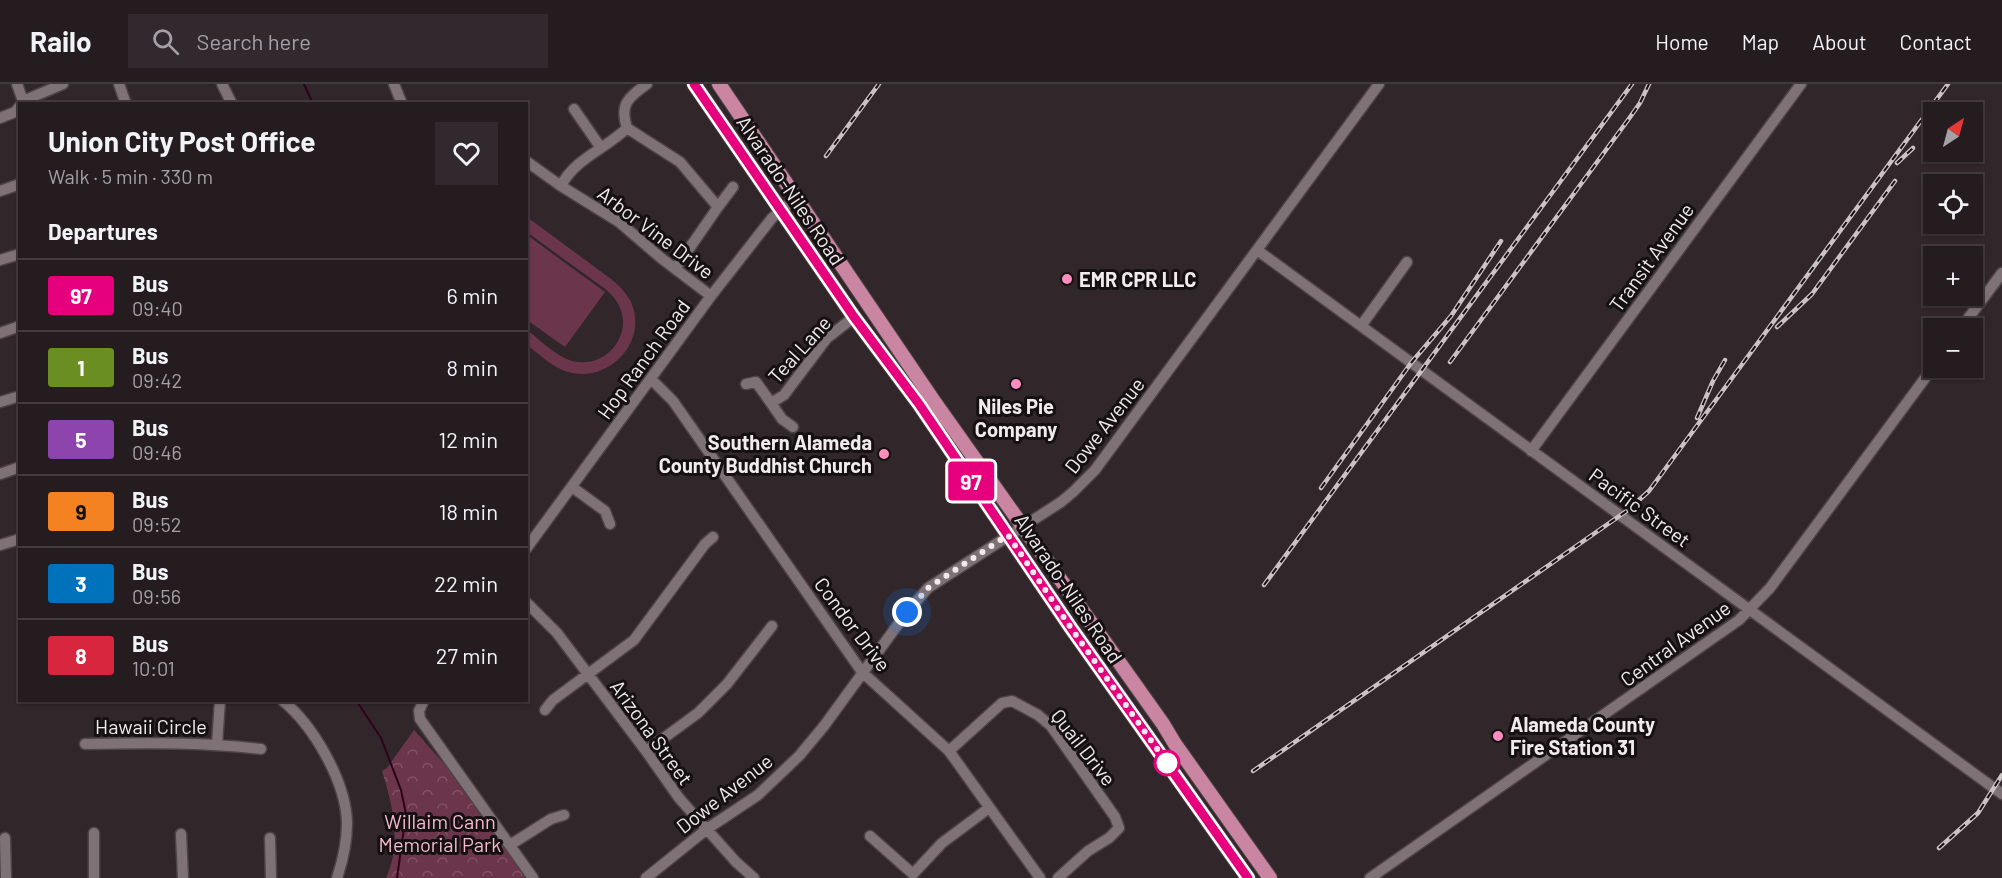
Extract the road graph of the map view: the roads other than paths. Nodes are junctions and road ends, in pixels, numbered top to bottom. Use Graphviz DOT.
graph roads {
  1 [pos="17,84"];
  2 [pos="63,84"];
  3 [pos="119,84"];
  4 [pos="222,84"];
  5 [pos="394,84"];
  6 [pos="647,84"];
  7 [pos="694,84"];
  8 [pos="719,84"];
  9 [pos="1379,84"];
  10 [pos="1800,84"];
  11 [pos="22,102"];
  12 [pos="24,102"];
  13 [pos="125,102"];
  14 [pos="231,102"];
  15 [pos="401,102"];
  16 [pos="18,108"];
  17 [pos="574,110"];
  18 [pos="0,118"];
  19 [pos="627,128"];
  20 [pos="601,148"];
  21 [pos="528,163"];
  22 [pos="18,185"];
  23 [pos="561,186"];
  24 [pos="733,187"];
  25 [pos="0,191"];
  26 [pos="796,198"];
  27 [pos="718,207"];
  28 [pos="781,210"];
  29 [pos="1257,250"];
  30 [pos="18,255"];
  31 [pos="0,260"];
  32 [pos="1407,262"];
  33 [pos="675,269"];
  34 [pos="2002,273"];
  35 [pos="711,296"];
  36 [pos="854,317"];
  37 [pos="1968,318"];
  38 [pos="1360,326"];
  39 [pos="18,327"];
  40 [pos="0,333"];
  41 [pos="1925,378"];
  42 [pos="651,379"];
  43 [pos="746,384"];
  44 [pos="18,397"];
  45 [pos="0,402"];
  46 [pos="771,404"];
  47 [pos="794,427"];
  48 [pos="1531,451"];
  49 [pos="18,468"];
  50 [pos="0,474"];
  51 [pos="572,487"];
  52 [pos="610,524"];
  53 [pos="1022,526"];
  54 [pos="1008,535"];
  55 [pos="713,537"];
  56 [pos="18,540"];
  57 [pos="0,545"];
  58 [pos="528,546"];
  59 [pos="528,604"];
  60 [pos="1750,610"];
  61 [pos="772,626"];
  62 [pos="862,672"];
  63 [pos="588,674"];
  64 [pos="220,702"];
  65 [pos="284,702"];
  66 [pos="423,702"];
  67 [pos="545,710"];
  68 [pos="85,744"];
  69 [pos="217,744"];
  70 [pos="261,749"];
  71 [pos="646,751"];
  72 [pos="949,751"];
  73 [pos="2002,794"];
  74 [pos="989,808"];
  75 [pos="564,815"];
  76 [pos="707,829"];
  77 [pos="94,833"];
  78 [pos="181,834"];
  79 [pos="870,836"];
  80 [pos="5,838"];
  81 [pos="270,838"];
  82 [pos="510,845"];
  83 [pos="6,878"];
  84 [pos="94,878"];
  85 [pos="183,878"];
  86 [pos="271,878"];
  87 [pos="337,878"];
  88 [pos="533,878"];
  89 [pos="646,878"];
  90 [pos="754,878"];
  91 [pos="1040,878"];
  92 [pos="1058,878"];
  93 [pos="1248,878"];
  94 [pos="1270,878"];
  95 [pos="1370,878"];
  1 -- 11 [label="street"];
  2 -- 12 [label="street"];
  3 -- 13 [label="street"];
  4 -- 14 [label="street"];
  5 -- 15 [label="street"];
  6 -- 19 [label="street"];
  7 -- 28 [label="main road, Alvarado-Niles Road"];
  8 -- 26 [label="main road, Alvarado-Niles Road"];
  9 -- 29 [label="street, Dowe Avenue"];
  10 -- 48 [label="street, Transit Avenue"];
  16 -- 18 [label="street"];
  17 -- 20 [label="street"];
  19 -- 20 [label="street"];
  19 -- 27 [label="street"];
  20 -- 23 [label="street"];
  21 -- 23 [label="street, Arbor Vine Drive"];
  22 -- 25 [label="street"];
  23 -- 33 [label="street, Arbor Vine Drive"];
  24 -- 27 [label="street"];
  26 -- 28 [label="street, Hop Ranch Road"];
  26 -- 53 [label="main road, Alvarado-Niles Road"];
  27 -- 33 [label="street"];
  28 -- 35 [label="street, Hop Ranch Road"];
  28 -- 36 [label="main road, Alvarado-Niles Road"];
  29 -- 38 [label="street, Pacific Street"];
  29 -- 53 [label="street, Dowe Avenue"];
  30 -- 31 [label="street"];
  32 -- 38 [label="street"];
  33 -- 35 [label="street, Arbor Vine Drive"];
  34 -- 37 [label="street"];
  35 -- 42 [label="street, Hop Ranch Road"];
  36 -- 46 [label="street, Teal Lane"];
  36 -- 54 [label="main road, Alvarado-Niles Road"];
  38 -- 48 [label="street, Pacific Street"];
  39 -- 40 [label="street"];
  41 -- 60 [label="street, Central Avenue"];
  42 -- 51 [label="street, Hop Ranch Road"];
  42 -- 62 [label="street, Condor Drive"];
  43 -- 46 [label="street, Teal Lane"];
  44 -- 45 [label="street"];
  46 -- 47 [label="street, Teal Lane"];
  48 -- 60 [label="street, Pacific Street"];
  49 -- 50 [label="street"];
  51 -- 52 [label="street"];
  51 -- 58 [label="street, Hop Ranch Road"];
  53 -- 54 [label="street, Dowe Avenue"];
  53 -- 94 [label="main road, Alvarado-Niles Road"];
  54 -- 62 [label="street, Dowe Avenue"];
  54 -- 93 [label="main road, Alvarado-Niles Road"];
  55 -- 63 [label="street"];
  56 -- 57 [label="street"];
  59 -- 63 [label="street, Arizona Street"];
  60 -- 73 [label="street, Pacific Street"];
  60 -- 95 [label="street, Central Avenue"];
  61 -- 71 [label="street"];
  62 -- 72 [label="street, Condor Drive"];
  62 -- 76 [label="street, Dowe Avenue"];
  63 -- 67 [label="street"];
  63 -- 71 [label="street, Arizona Street"];
  64 -- 69 [label="street, Hawaii Circle"];
  65 -- 87 [label="street"];
  66 -- 82 [label="street"];
  68 -- 69 [label="street, Hawaii Circle"];
  69 -- 70 [label="street, Hawaii Circle"];
  71 -- 76 [label="street, Arizona Street"];
  72 -- 74 [label="street, Condor Drive"];
  72 -- 92 [label="street, Quail Drive"];
  74 -- 79 [label="street"];
  74 -- 91 [label="street, Condor Drive"];
  75 -- 82 [label="street"];
  76 -- 89 [label="street, Dowe Avenue"];
  76 -- 90 [label="street, Arizona Street"];
  77 -- 84 [label="street"];
  78 -- 85 [label="street"];
  80 -- 83 [label="street"];
  81 -- 86 [label="street"];
  82 -- 88 [label="street"];
}
